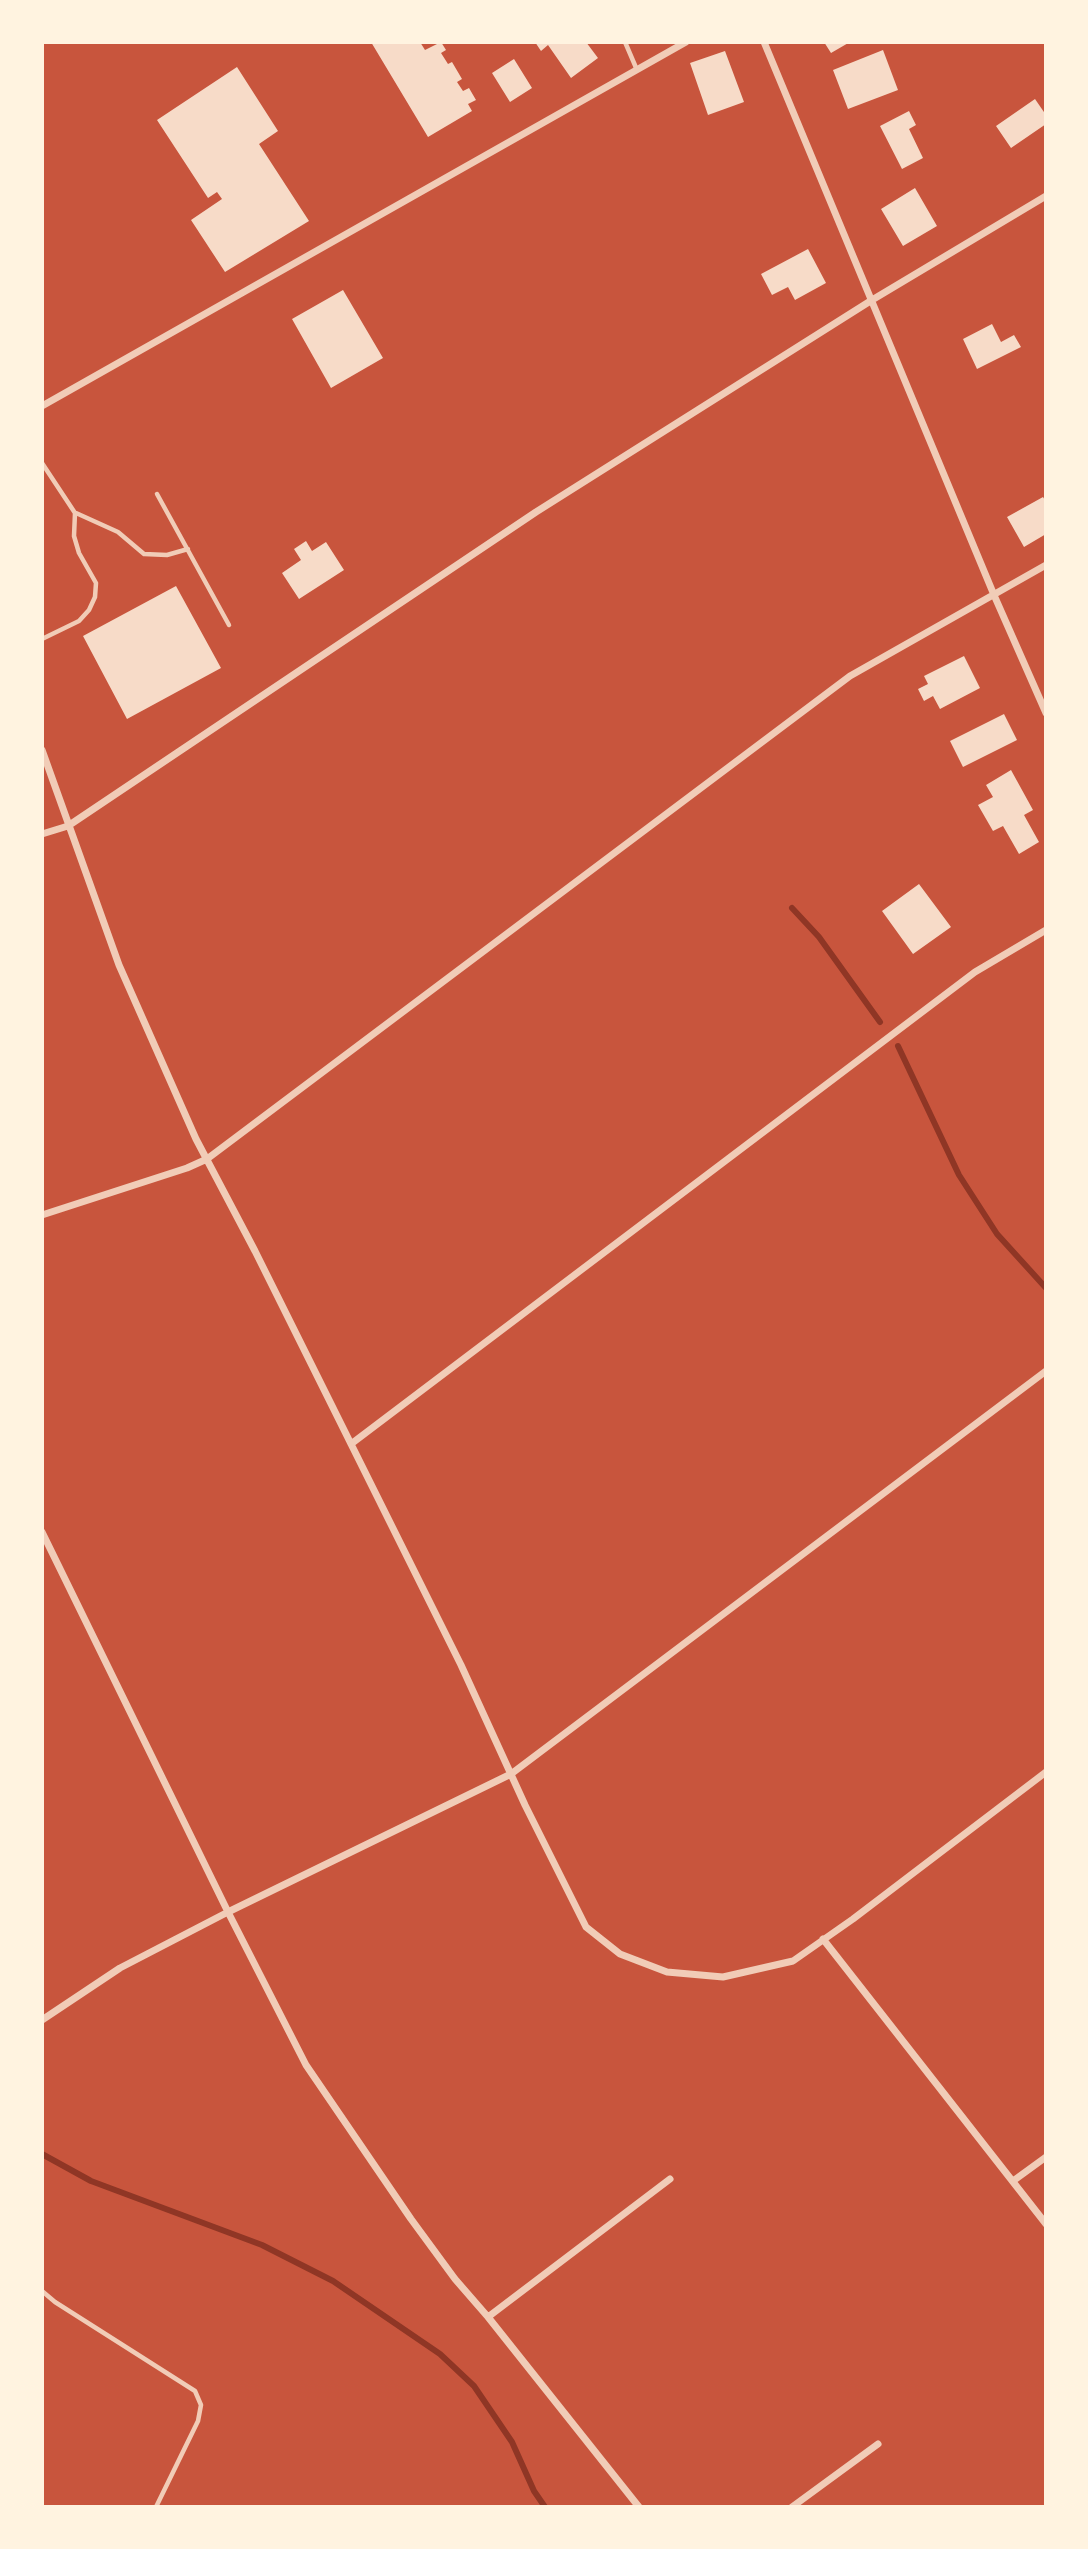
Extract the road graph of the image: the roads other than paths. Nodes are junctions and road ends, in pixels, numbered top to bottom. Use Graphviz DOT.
graph roads {
  1 [pos="625,42"];
  2 [pos="686,42"];
  3 [pos="764,42"];
  4 [pos="637,70"];
  5 [pos="1046,197"];
  6 [pos="872,300"];
  7 [pos="42,406"];
  8 [pos="42,463"];
  9 [pos="158,494"];
  10 [pos="75,513"];
  11 [pos="188,548"];
  12 [pos="1046,565"];
  13 [pos="994,595"];
  14 [pos="229,625"];
  15 [pos="42,639"];
  16 [pos="1046,713"];
  17 [pos="42,750"];
  18 [pos="68,826"];
  19 [pos="42,834"];
  20 [pos="1046,930"];
  21 [pos="207,1159"];
  22 [pos="42,1215"];
  23 [pos="1046,1371"];
  24 [pos="351,1444"];
  25 [pos="42,1532"];
  26 [pos="1046,1772"];
  27 [pos="511,1774"];
  28 [pos="228,1912"];
  29 [pos="823,1940"];
  30 [pos="42,2020"];
  31 [pos="1046,2157"];
  32 [pos="670,2179"];
  33 [pos="1013,2181"];
  34 [pos="1046,2224"];
  35 [pos="42,2291"];
  36 [pos="488,2317"];
  37 [pos="878,2444"];
  38 [pos="156,2507"];
  39 [pos="639,2507"];
  40 [pos="792,2507"];
  1 -- 4 [label="lane"];
  2 -- 4 [label="street"];
  3 -- 6 [label="street"];
  4 -- 7 [label="street"];
  5 -- 6 [label="street"];
  6 -- 13 [label="street"];
  6 -- 18 [label="street"];
  8 -- 10 [label="lane"];
  9 -- 11 [label="lane"];
  10 -- 11 [label="lane"];
  10 -- 15 [label="lane"];
  11 -- 14 [label="lane"];
  12 -- 13 [label="street"];
  13 -- 16 [label="street"];
  13 -- 21 [label="street"];
  17 -- 18 [label="street"];
  18 -- 19 [label="street"];
  18 -- 21 [label="street"];
  20 -- 24 [label="street"];
  21 -- 22 [label="street"];
  21 -- 24 [label="street"];
  23 -- 27 [label="street"];
  24 -- 27 [label="street"];
  25 -- 28 [label="street"];
  26 -- 29 [label="street"];
  27 -- 28 [label="street"];
  27 -- 29 [label="street"];
  28 -- 30 [label="street"];
  28 -- 36 [label="street"];
  29 -- 33 [label="street"];
  31 -- 33 [label="street"];
  32 -- 36 [label="street"];
  33 -- 34 [label="street"];
  35 -- 38 [label="lane"];
  36 -- 39 [label="street"];
  37 -- 40 [label="street"];
}
